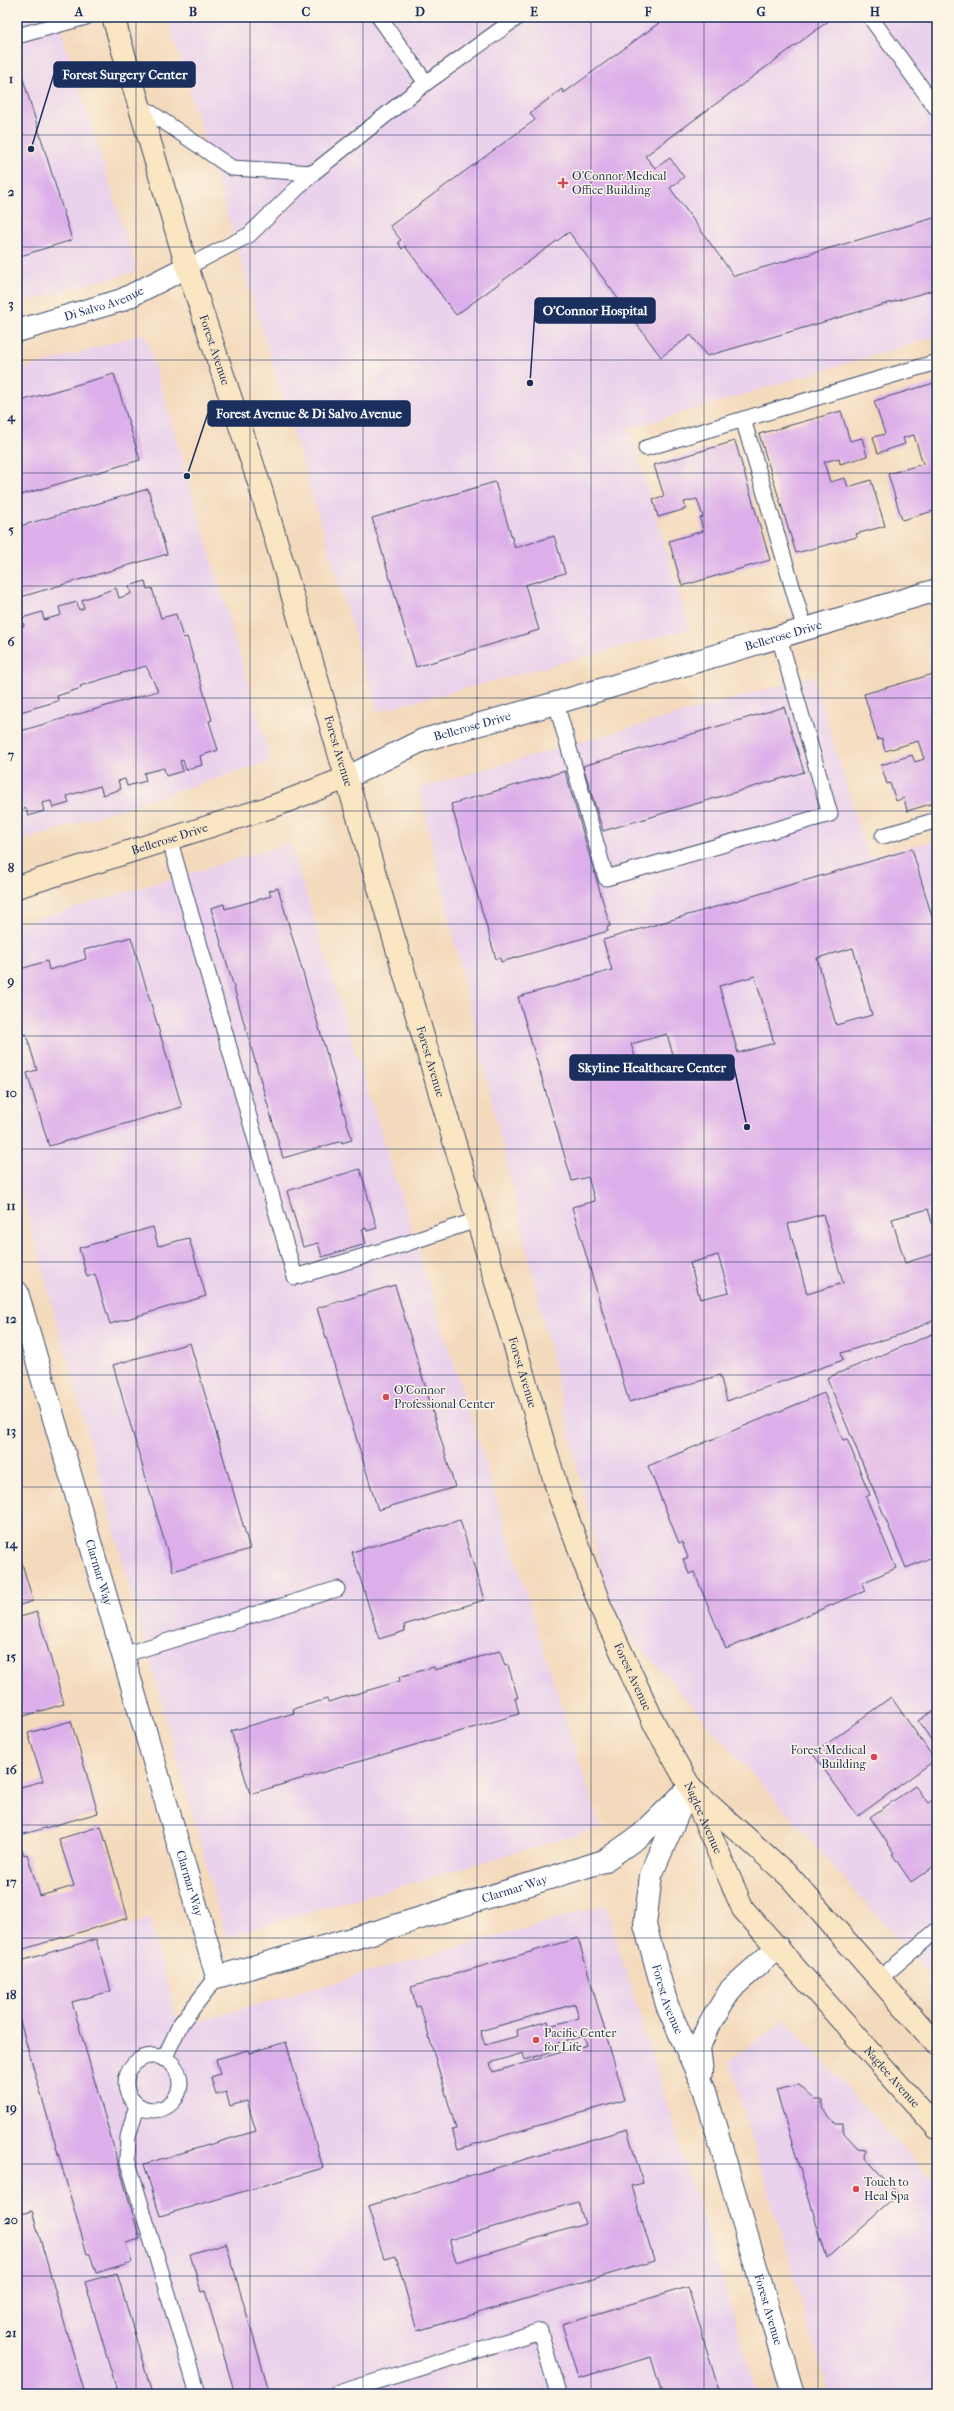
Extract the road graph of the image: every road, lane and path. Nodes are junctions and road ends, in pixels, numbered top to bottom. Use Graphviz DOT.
graph roads {
  1 [pos="86,17"];
  2 [pos="113,17"];
  3 [pos="379,17"];
  4 [pos="518,17"];
  5 [pos="870,17"];
  6 [pos="17,36"];
  7 [pos="426,83"];
  8 [pos="138,104"];
  9 [pos="937,109"];
  10 [pos="313,173"];
  11 [pos="187,267"];
  12 [pos="17,331"];
  13 [pos="937,362"];
  14 [pos="743,419"];
  15 [pos="646,448"];
  16 [pos="937,590"];
  17 [pos="805,630"];
  18 [pos="779,637"];
  19 [pos="556,704"];
  20 [pos="346,778"];
  21 [pos="937,820"];
  22 [pos="883,836"];
  23 [pos="170,838"];
  24 [pos="17,887"];
  25 [pos="478,1220"];
  26 [pos="17,1292"];
  27 [pos="338,1589"];
  28 [pos="123,1655"];
  29 [pos="690,1787"];
  30 [pos="937,1930"];
  31 [pos="778,1947"];
  32 [pos="217,1977"];
  33 [pos="879,1979"];
  34 [pos="937,2045"];
  35 [pos="164,2059"];
  36 [pos="704,2088"];
  37 [pos="138,2105"];
  38 [pos="937,2128"];
  39 [pos="198,2394"];
  40 [pos="335,2394"];
  41 [pos="558,2394"];
  42 [pos="793,2394"];
  1 -- 6 [label="lane"];
  2 -- 8 [label="main road, Forest Avenue"];
  3 -- 7 [label="lane"];
  4 -- 7 [label="lane"];
  5 -- 9 [label="lane"];
  7 -- 10 [label="lane"];
  8 -- 10 [label="lane"];
  8 -- 11 [label="main road, Forest Avenue"];
  10 -- 11 [label="lane"];
  11 -- 12 [label="street, Di Salvo Avenue"];
  11 -- 20 [label="main road, Forest Avenue"];
  13 -- 14 [label="lane"];
  14 -- 15 [label="lane"];
  14 -- 17 [label="lane"];
  16 -- 17 [label="street, Bellerose Drive"];
  17 -- 18 [label="street, Bellerose Drive"];
  18 -- 19 [label="street, Bellerose Drive"];
  18 -- 19 [label="lane"];
  19 -- 20 [label="street, Bellerose Drive"];
  20 -- 23 [label="main road, Bellerose Drive"];
  20 -- 25 [label="main road, Forest Avenue"];
  21 -- 22 [label="lane"];
  23 -- 24 [label="main road, Bellerose Drive"];
  23 -- 25 [label="lane"];
  25 -- 29 [label="main road, Forest Avenue"];
  26 -- 28 [label="street, Clarmar Way"];
  27 -- 28 [label="lane"];
  28 -- 32 [label="street, Clarmar Way"];
  29 -- 31 [label="main road, Naglee Avenue"];
  29 -- 32 [label="street, Clarmar Way"];
  29 -- 33 [label="main road, Naglee Avenue"];
  29 -- 36 [label="street, Forest Avenue"];
  30 -- 33 [label="lane"];
  31 -- 36 [label="street, Forest Avenue"];
  31 -- 38 [label="main road, Naglee Avenue"];
  32 -- 35 [label="lane"];
  33 -- 34 [label="main road, Naglee Avenue"];
  35 -- 37 [label="lane"];
  35 -- 37 [label="lane"];
  36 -- 42 [label="street, Forest Avenue"];
  37 -- 39 [label="lane"];
  40 -- 41 [label="lane"];
}
